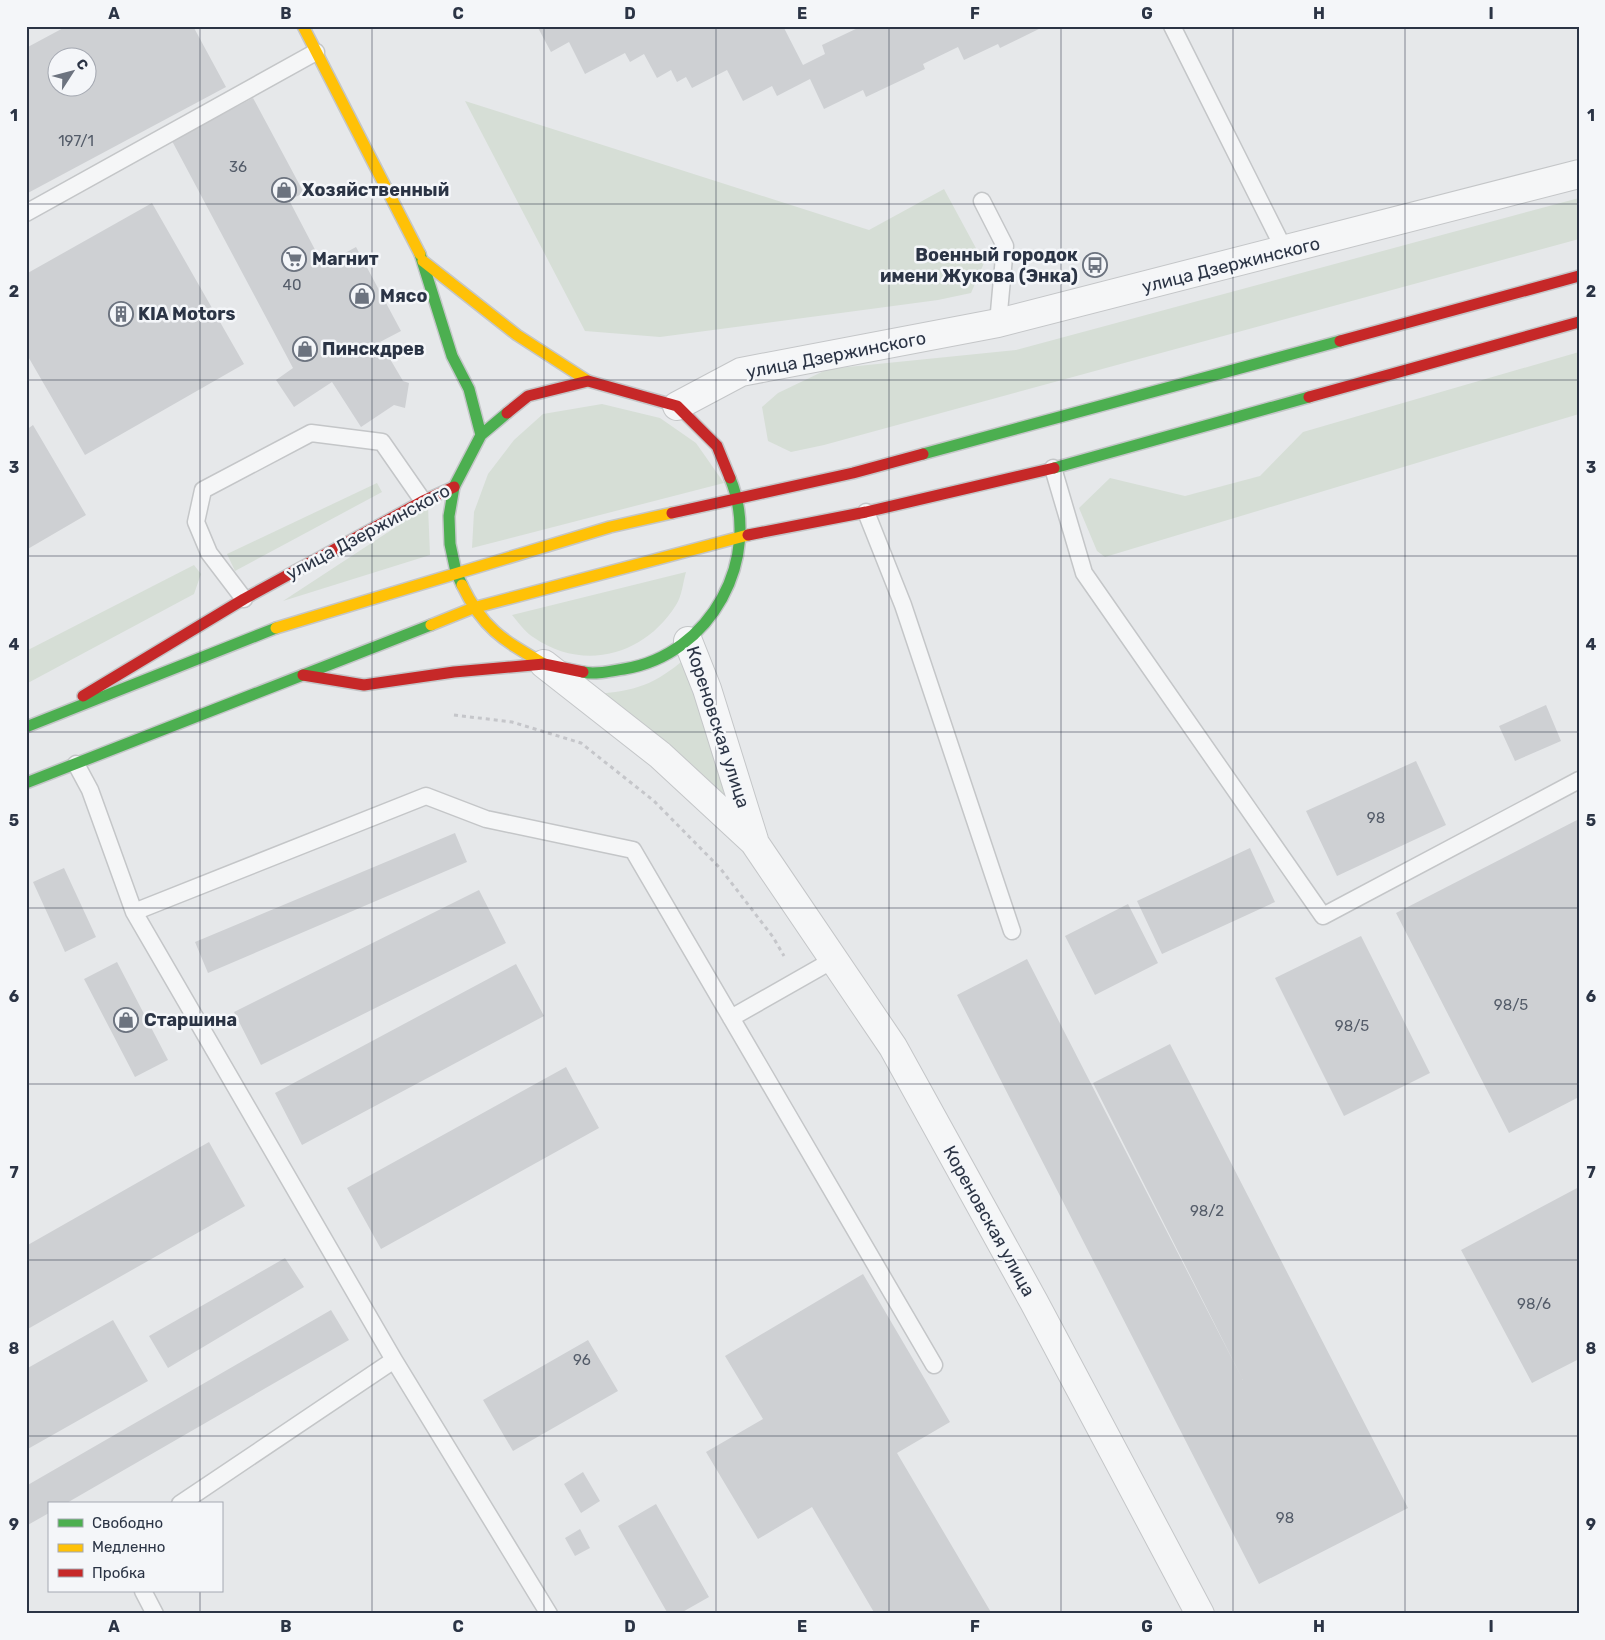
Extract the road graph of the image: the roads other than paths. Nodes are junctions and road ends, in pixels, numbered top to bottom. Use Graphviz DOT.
graph roads {
  1 [pos="303,26"];
  2 [pos="1172,26"];
  3 [pos="316,52"];
  4 [pos="1579,174"];
  5 [pos="982,201"];
  6 [pos="26,213"];
  7 [pos="1286,251"];
  8 [pos="423,261"];
  9 [pos="1579,276"];
  10 [pos="1579,322"];
  11 [pos="998,323"];
  12 [pos="588,381"];
  13 [pos="677,406"];
  14 [pos="481,435"];
  15 [pos="1053,468"];
  16 [pos="454,488"];
  17 [pos="738,497"];
  18 [pos="423,501"];
  19 [pos="866,512"];
  20 [pos="741,536"];
  21 [pos="456,572"];
  22 [pos="244,599"];
  23 [pos="473,608"];
  24 [pos="688,641"];
  25 [pos="544,664"];
  26 [pos="303,675"];
  27 [pos="44,720"];
  28 [pos="26,728"];
  29 [pos="76,764"];
  30 [pos="1579,780"];
  31 [pos="26,783"];
  32 [pos="754,842"];
  33 [pos="134,912"];
  34 [pos="1012,931"];
  35 [pos="832,960"];
  36 [pos="732,1018"];
  37 [pos="394,1360"];
  38 [pos="934,1365"];
  39 [pos="183,1502"];
  40 [pos="144,1592"];
  41 [pos="156,1614"];
  42 [pos="549,1614"];
  43 [pos="1200,1614"];
  1 -- 3 [label="main road"];
  2 -- 7 [label="lane"];
  3 -- 6 [label="lane"];
  3 -- 8 [label="main road"];
  4 -- 7 [label="street, улица Дзержинского"];
  5 -- 11 [label="lane"];
  7 -- 11 [label="street, улица Дзержинского"];
  8 -- 12 [label="main road"];
  8 -- 14 [label="main road"];
  9 -- 17 [label="main road, улица Дзержинского"];
  10 -- 15 [label="main road"];
  11 -- 13 [label="street, улица Дзержинского"];
  12 -- 13 [label="main road, улица Дзержинского"];
  12 -- 14 [label="main road, улица Дзержинского"];
  13 -- 17 [label="main road, Кореновская улица"];
  14 -- 16 [label="main road, улица Дзержинского"];
  15 -- 19 [label="main road"];
  15 -- 30 [label="lane"];
  16 -- 18 [label="main road, улица Дзержинского"];
  16 -- 21 [label="main road, Кореновская улица"];
  17 -- 20 [label="main road, Кореновская улица"];
  17 -- 21 [label="main road, улица Дзержинского"];
  18 -- 22 [label="main road, улица Дзержинского"];
  18 -- 22 [label="lane"];
  19 -- 20 [label="main road"];
  19 -- 34 [label="lane"];
  20 -- 23 [label="main road"];
  20 -- 24 [label="main road, Кореновская улица"];
  21 -- 23 [label="main road, Кореновская улица"];
  21 -- 27 [label="main road, улица Дзержинского"];
  22 -- 27 [label="main road, улица Дзержинского"];
  23 -- 25 [label="main road, Кореновская улица"];
  23 -- 26 [label="main road"];
  24 -- 25 [label="main road"];
  24 -- 32 [label="street, Кореновская улица"];
  25 -- 26 [label="main road"];
  25 -- 32 [label="street, Кореновская улица"];
  26 -- 29 [label="main road"];
  27 -- 28 [label="main road, улица Дзержинского"];
  29 -- 31 [label="main road"];
  29 -- 33 [label="lane"];
  32 -- 35 [label="street, Кореновская улица"];
  33 -- 36 [label="lane"];
  33 -- 37 [label="lane"];
  35 -- 36 [label="lane"];
  35 -- 43 [label="street, Кореновская улица"];
  36 -- 38 [label="lane"];
  37 -- 39 [label="lane"];
  37 -- 42 [label="lane"];
  40 -- 41 [label="lane"];
}
